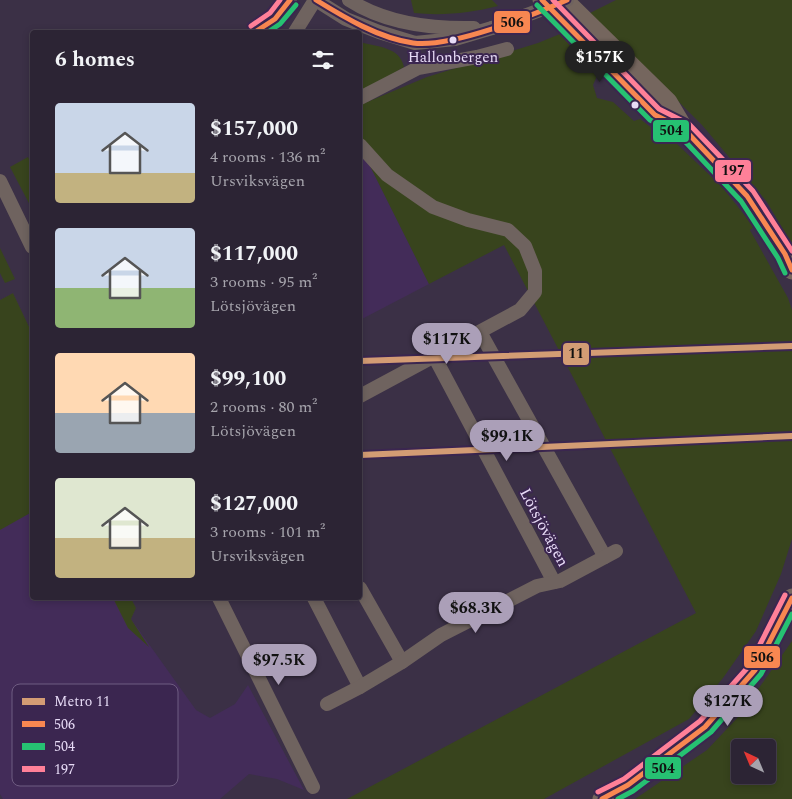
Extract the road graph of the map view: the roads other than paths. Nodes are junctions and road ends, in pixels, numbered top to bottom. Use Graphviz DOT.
graph roads {
  1 [pos="290,0"];
  2 [pos="316,0"];
  3 [pos="348,0"];
  4 [pos="542,0"];
  5 [pos="565,0"];
  6 [pos="492,28"];
  7 [pos="258,30"];
  8 [pos="297,30"];
  9 [pos="507,49"];
  10 [pos="362,97"];
  11 [pos="684,129"];
  12 [pos="362,146"];
  13 [pos="0,181"];
  14 [pos="30,243"];
  15 [pos="792,270"];
  16 [pos="480,332"];
  17 [pos="434,356"];
  18 [pos="362,395"];
  19 [pos="554,582"];
  20 [pos="362,592"];
  21 [pos="792,598"];
  22 [pos="220,600"];
  23 [pos="315,600"];
  24 [pos="402,662"];
  25 [pos="360,688"];
  26 [pos="327,704"];
  27 [pos="314,787"];
  28 [pos="602,799"];
  1 -- 7 [label="street"];
  2 -- 6 [label="street"];
  2 -- 8 [label="street"];
  3 -- 6 [label="street"];
  4 -- 11 [label="street"];
  5 -- 6 [label="street, bridge"];
  5 -- 11 [label="street"];
  9 -- 10 [label="street"];
  11 -- 15 [label="street"];
  12 -- 16 [label="street"];
  13 -- 14 [label="street"];
  16 -- 17 [label="street"];
  16 -- 19 [label="street, Lötsjövägen"];
  17 -- 18 [label="street"];
  17 -- 19 [label="street, Lötsjövägen"];
  19 -- 24 [label="street, Lötsjövägen"];
  20 -- 24 [label="street"];
  21 -- 28 [label="street"];
  22 -- 27 [label="street"];
  23 -- 25 [label="street"];
  24 -- 25 [label="street, Lötsjövägen"];
  25 -- 26 [label="street, Lötsjövägen"];
}
